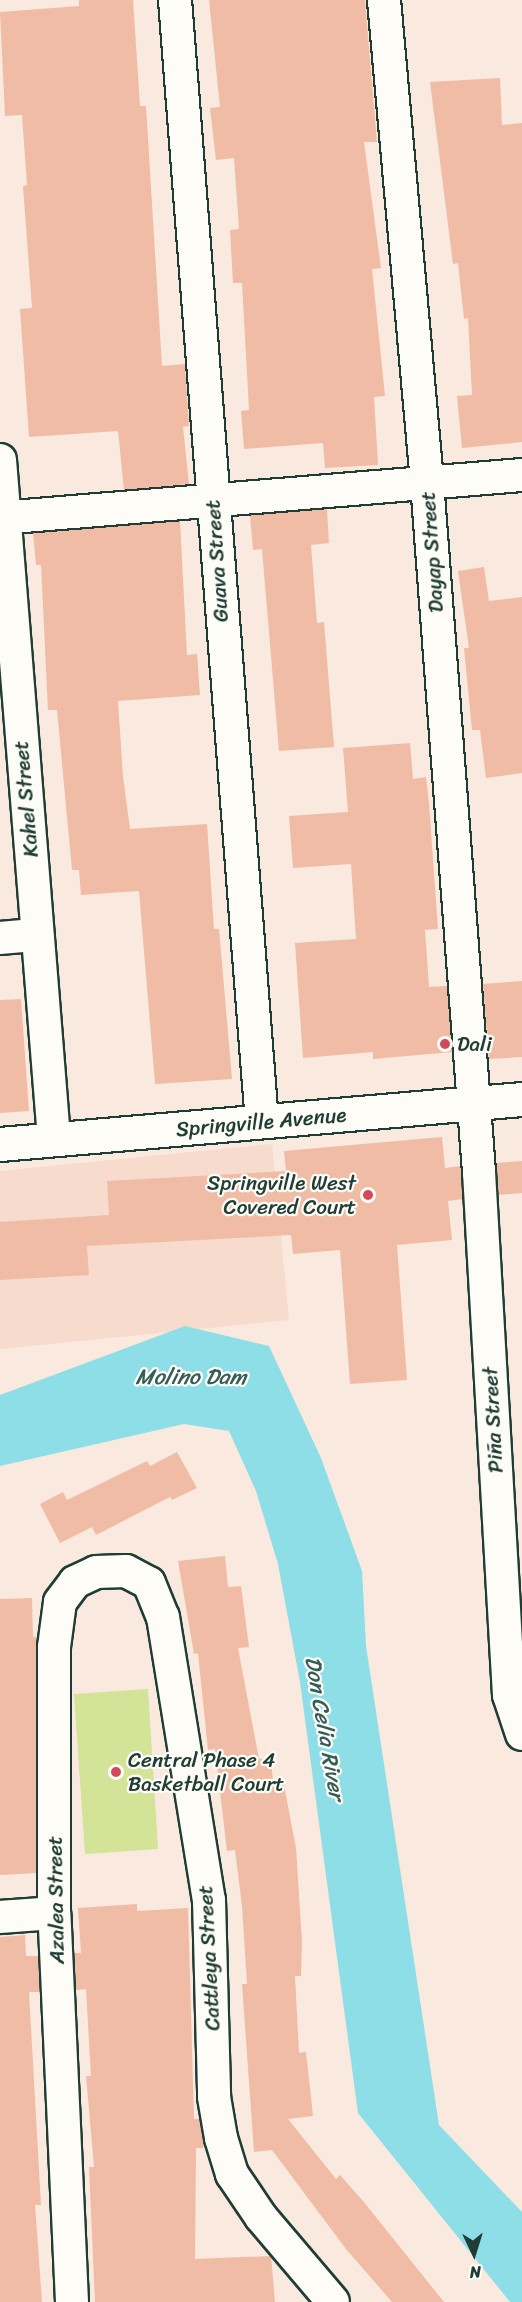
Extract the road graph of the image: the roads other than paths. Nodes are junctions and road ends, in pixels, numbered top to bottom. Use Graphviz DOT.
graph roads {
  1 [pos="175,0"];
  2 [pos="384,0"];
  3 [pos="0,460"];
  4 [pos="522,475"];
  5 [pos="427,482"];
  6 [pos="213,501"];
  7 [pos="2,518"];
  8 [pos="10,728"];
  9 [pos="37,935"];
  10 [pos="0,938"];
  11 [pos="522,1099"];
  12 [pos="473,1104"];
  13 [pos="262,1122"];
  14 [pos="54,1138"];
  15 [pos="0,1144"];
  16 [pos="149,1583"];
  17 [pos="522,1734"];
  18 [pos="54,1913"];
  19 [pos="0,1917"];
  20 [pos="72,2302"];
  21 [pos="333,2302"];
  1 -- 6 [label="street, Guava Street"];
  2 -- 5 [label="street, Dayap Street"];
  3 -- 7 [label="street, Kahel Street"];
  4 -- 5 [label="street"];
  5 -- 6 [label="street"];
  5 -- 12 [label="street, Dayap Street"];
  6 -- 7 [label="street"];
  6 -- 13 [label="street, Guava Street"];
  7 -- 8 [label="street, Kahel Street"];
  8 -- 9 [label="street, Kahel Street"];
  9 -- 10 [label="street"];
  9 -- 14 [label="street, Kahel Street"];
  11 -- 12 [label="street, Springville Avenue"];
  12 -- 13 [label="street, Springville Avenue"];
  12 -- 17 [label="street, Piña Street"];
  13 -- 14 [label="street, Springville Avenue"];
  14 -- 15 [label="street, Springville Avenue"];
  16 -- 18 [label="street, Azalea Street"];
  16 -- 21 [label="street, Cattleya Street"];
  18 -- 19 [label="street"];
  18 -- 20 [label="street, Azalea Street"];
}
